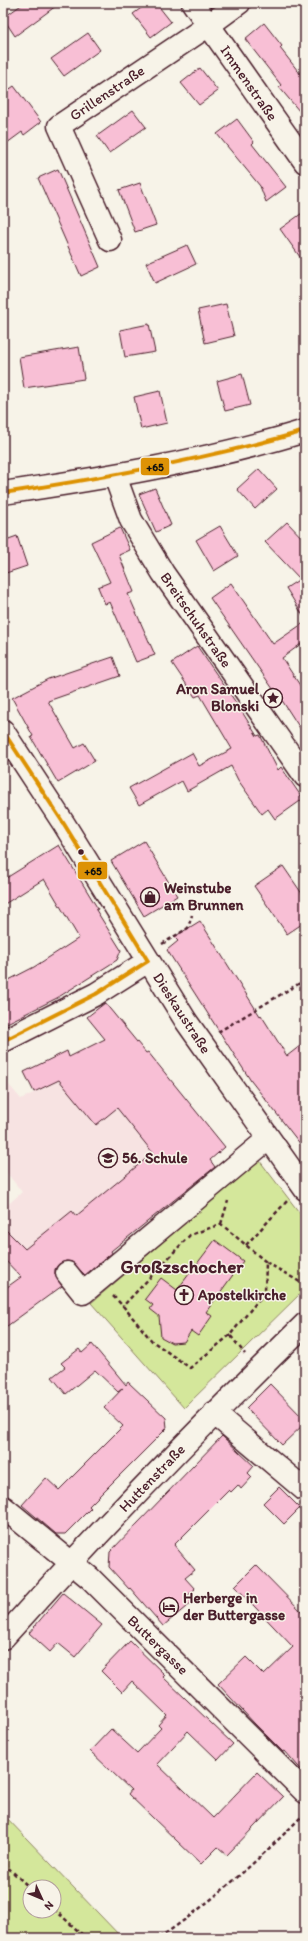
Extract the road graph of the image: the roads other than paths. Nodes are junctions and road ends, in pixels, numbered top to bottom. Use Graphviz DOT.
graph roads {
  1 [pos="193,3"];
  2 [pos="239,3"];
  3 [pos="209,25"];
  4 [pos="305,162"];
  5 [pos="110,240"];
  6 [pos="305,431"];
  7 [pos="115,476"];
  8 [pos="3,493"];
  9 [pos="3,731"];
  10 [pos="305,776"];
  11 [pos="146,958"];
  12 [pos="3,1041"];
  13 [pos="268,1139"];
  14 [pos="303,1187"];
  15 [pos="67,1273"];
  16 [pos="305,1324"];
  17 [pos="214,1413"];
  18 [pos="305,1490"];
  19 [pos="3,1507"];
  20 [pos="70,1563"];
  21 [pos="3,1638"];
  22 [pos="305,1792"];
  1 -- 3 [label="street, Immenstraße"];
  2 -- 3 [label="street, Grillenstraße"];
  3 -- 4 [label="street, Immenstraße"];
  3 -- 5 [label="street, Grillenstraße"];
  6 -- 7 [label="street"];
  7 -- 8 [label="street"];
  7 -- 10 [label="street, Breitschuhstraße"];
  9 -- 11 [label="street, Dieskaustraße"];
  11 -- 12 [label="street"];
  11 -- 13 [label="street, Dieskaustraße"];
  13 -- 14 [label="street, Dieskaustraße"];
  13 -- 15 [label="street"];
  16 -- 17 [label="street, Huttenstraße"];
  17 -- 18 [label="street"];
  17 -- 20 [label="street, Huttenstraße"];
  19 -- 20 [label="street, Buttergasse"];
  20 -- 21 [label="street, Huttenstraße"];
  20 -- 22 [label="street, Buttergasse"];
}
